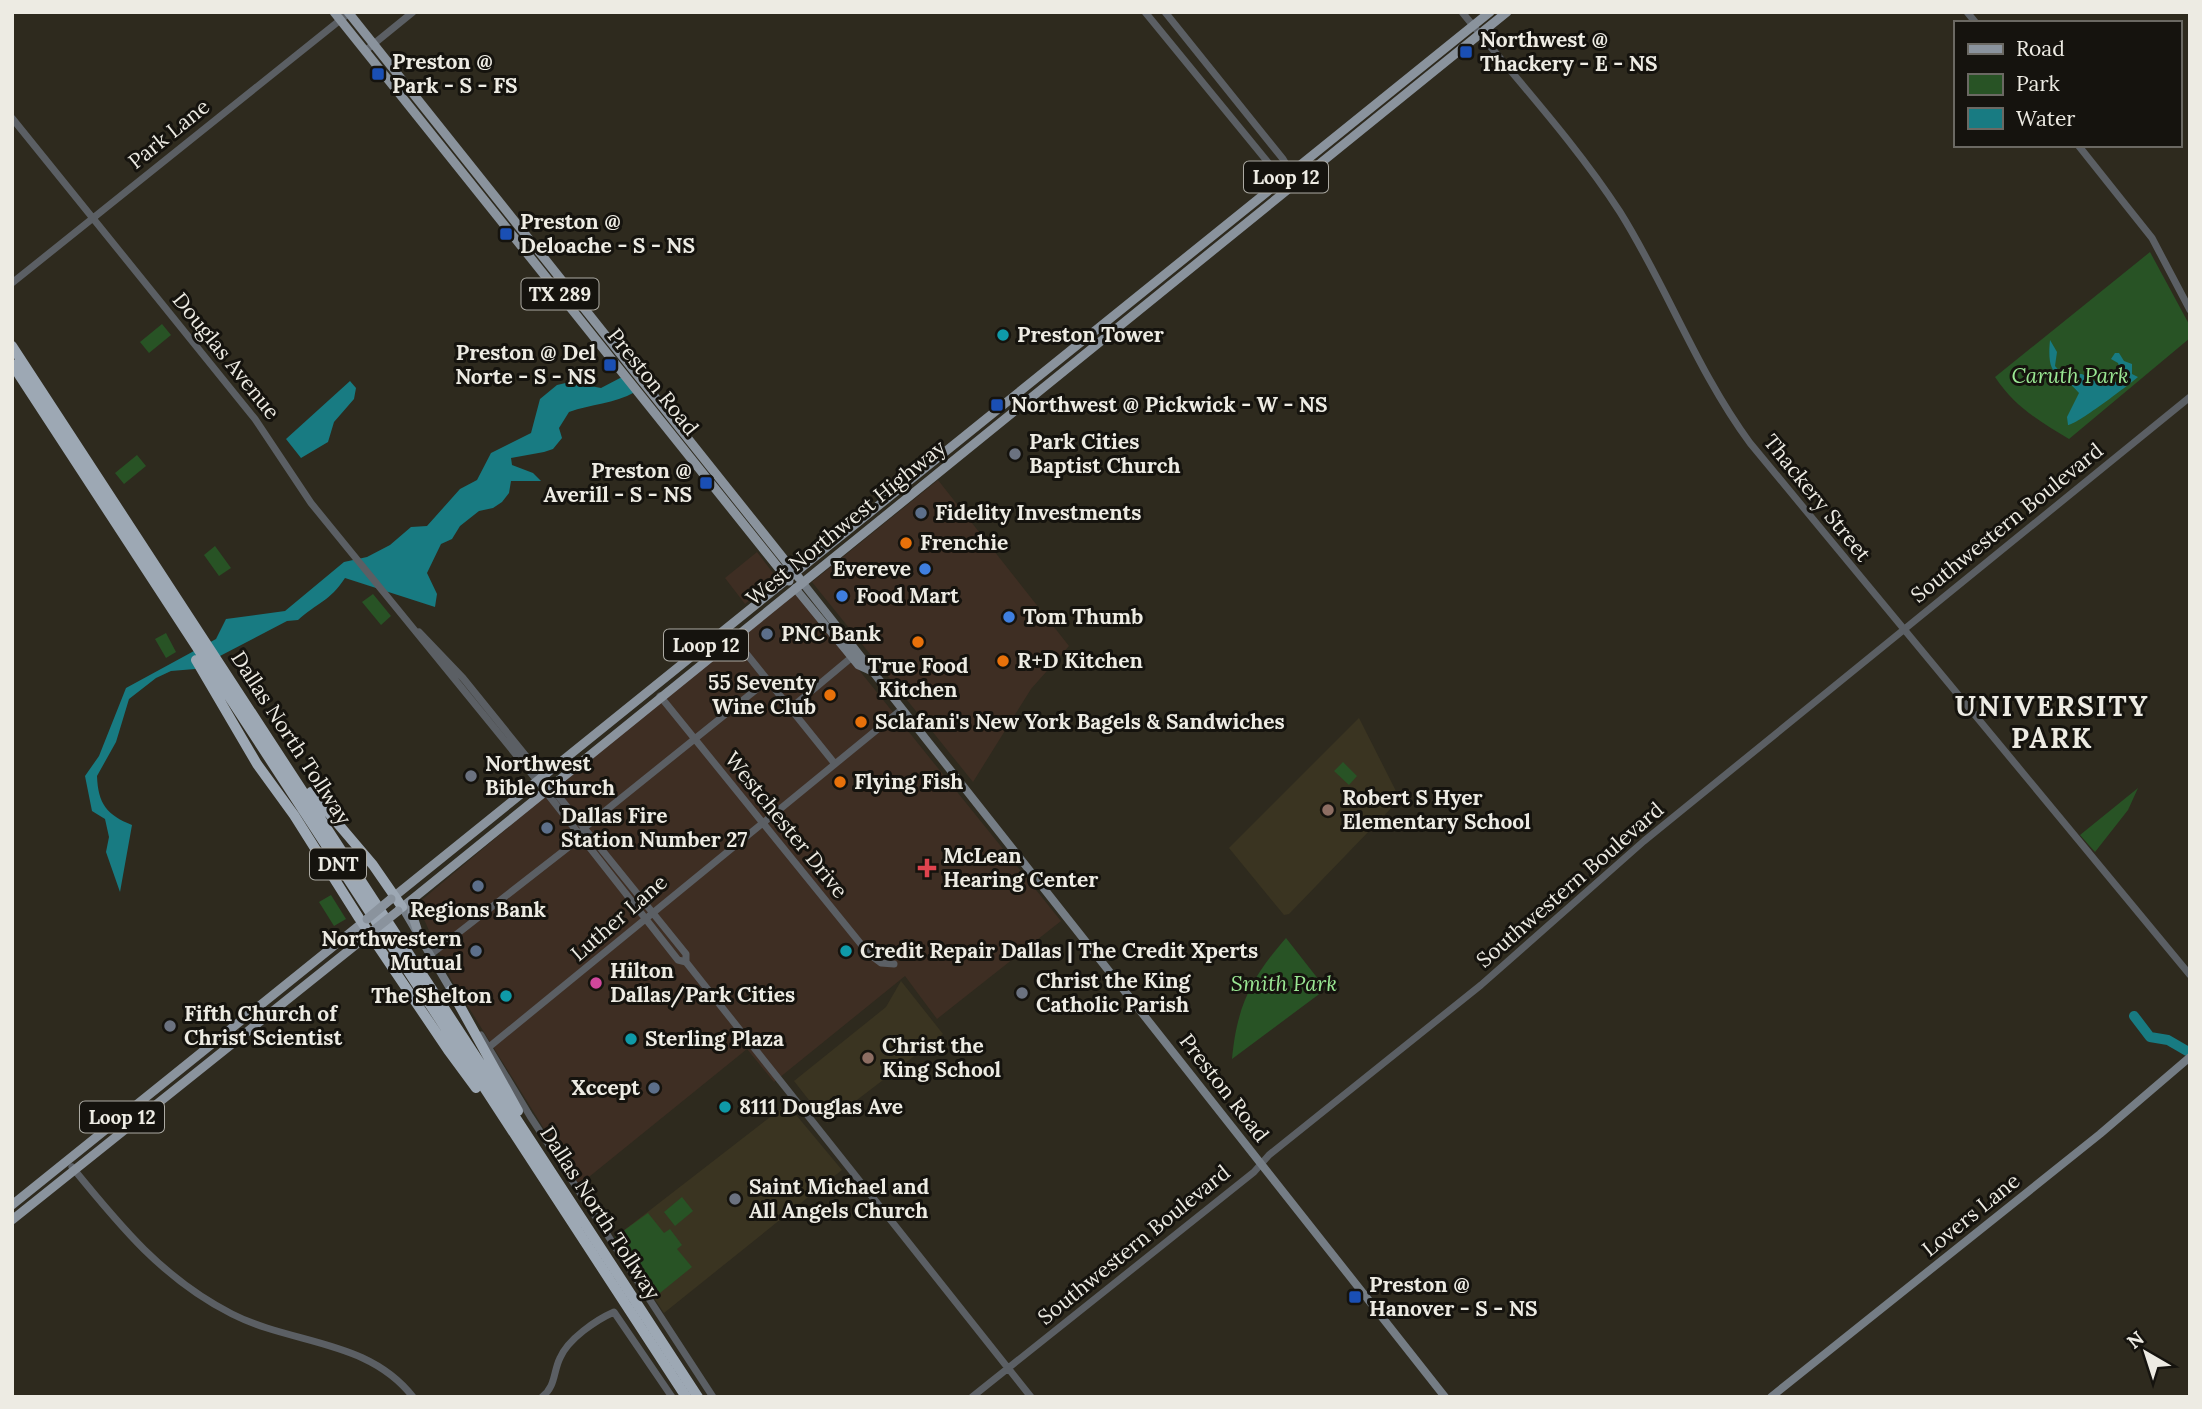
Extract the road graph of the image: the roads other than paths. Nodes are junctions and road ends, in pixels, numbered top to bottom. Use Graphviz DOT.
graph roads {
  1 [pos="348,12"];
  2 [pos="413,12"];
  3 [pos="1145,12"];
  4 [pos="1165,12"];
  5 [pos="1462,12"];
  6 [pos="1490,12"];
  7 [pos="1507,12"];
  8 [pos="337,16"];
  9 [pos="1476,30"];
  10 [pos="374,44"];
  11 [pos="365,51"];
  12 [pos="12,118"];
  13 [pos="2080,147"];
  14 [pos="1292,173"];
  15 [pos="1283,180"];
  16 [pos="1294,185"];
  17 [pos="93,218"];
  18 [pos="12,283"];
  19 [pos="2190,310"];
  20 [pos="1099,328"];
  21 [pos="12,346"];
  22 [pos="12,364"];
  23 [pos="1055,377"];
  24 [pos="2190,397"];
  25 [pos="791,576"];
  26 [pos="799,585"];
  27 [pos="167,604"];
  28 [pos="1903,630"];
  29 [pos="733,636"];
  30 [pos="697,652"];
  31 [pos="855,655"];
  32 [pos="845,664"];
  33 [pos="865,666"];
  34 [pos="768,680"];
  35 [pos="660,696"];
  36 [pos="791,708"];
  37 [pos="901,710"];
  38 [pos="694,739"];
  39 [pos="282,759"];
  40 [pos="835,764"];
  41 [pos="540,780"];
  42 [pos="547,788"];
  43 [pos="520,796"];
  44 [pos="527,805"];
  45 [pos="762,823"];
  46 [pos="584,828"];
  47 [pos="580,838"];
  48 [pos="610,860"];
  49 [pos="602,866"];
  50 [pos="617,869"];
  51 [pos="610,876"];
  52 [pos="393,897"];
  53 [pos="413,899"];
  54 [pos="400,909"];
  55 [pos="652,913"];
  56 [pos="646,920"];
  57 [pos="364,921"];
  58 [pos="417,929"];
  59 [pos="372,932"];
  60 [pos="430,956"];
  61 [pos="686,962"];
  62 [pos="894,964"];
  63 [pos="2190,975"];
  64 [pos="451,989"];
  65 [pos="489,1047"];
  66 [pos="2190,1057"];
  67 [pos="507,1125"];
  68 [pos="529,1140"];
  69 [pos="67,1161"];
  70 [pos="1262,1164"];
  71 [pos="75,1170"];
  72 [pos="13,1205"];
  73 [pos="12,1220"];
  74 [pos="1009,1368"];
  75 [pos="414,1397"];
  76 [pos="542,1397"];
  77 [pos="671,1397"];
  78 [pos="686,1397"];
  79 [pos="698,1397"];
  80 [pos="713,1397"];
  81 [pos="972,1397"];
  82 [pos="1031,1397"];
  83 [pos="1445,1397"];
  84 [pos="1771,1397"];
  1 -- 8 [label="street, Park Lane"];
  1 -- 10 [label="main road, Preston Road / TX 289"];
  2 -- 10 [label="street"];
  3 -- 15 [label="street"];
  4 -- 14 [label="street"];
  5 -- 9 [label="street, Thackery Street"];
  6 -- 9 [label="main road, West Northwest Highway / Loop 12"];
  7 -- 9 [label="main road, West Northwest Highway / Loop 12"];
  8 -- 11 [label="main road, Preston Road / TX 289"];
  8 -- 17 [label="street, Park Lane"];
  9 -- 14 [label="main road, West Northwest Highway / Loop 12"];
  9 -- 16 [label="main road, West Northwest Highway / Loop 12"];
  9 -- 28 [label="street, Thackery Street"];
  10 -- 11 [label="street"];
  10 -- 25 [label="main road, Preston Road / TX 289"];
  11 -- 25 [label="main road, Preston Road / TX 289"];
  12 -- 17 [label="street, Douglas Avenue"];
  13 -- 19 [label="street"];
  14 -- 15 [label="main road, West Northwest Highway / Loop 12"];
  14 -- 16 [label="street"];
  15 -- 16 [label="street"];
  15 -- 20 [label="main road, West Northwest Highway / Loop 12"];
  16 -- 23 [label="main road, West Northwest Highway / Loop 12"];
  17 -- 18 [label="street, Park Lane"];
  17 -- 41 [label="street, Douglas Avenue"];
  20 -- 23 [label="main road"];
  20 -- 25 [label="main road, West Northwest Highway / Loop 12"];
  21 -- 39 [label="highway, Dallas North Tollway / DNT"];
  22 -- 27 [label="highway, Dallas North Tollway / DNT"];
  23 -- 26 [label="main road, West Northwest Highway / Loop 12"];
  24 -- 28 [label="street, Southwestern Boulevard"];
  25 -- 26 [label="main road, Preston Road / TX 289"];
  25 -- 30 [label="main road, West Northwest Highway / Loop 12"];
  26 -- 29 [label="main road, West Northwest Highway / Loop 12"];
  26 -- 31 [label="main road, Preston Road"];
  27 -- 57 [label="highway"];
  27 -- 67 [label="highway, Dallas North Tollway / DNT"];
  28 -- 63 [label="street, Thackery Street"];
  28 -- 70 [label="street, Southwestern Boulevard"];
  29 -- 34 [label="street"];
  29 -- 35 [label="main road, West Northwest Highway / Loop 12"];
  30 -- 35 [label="main road"];
  30 -- 41 [label="main road, West Northwest Highway / Loop 12"];
  31 -- 32 [label="street"];
  31 -- 33 [label="main road, Preston Road"];
  32 -- 33 [label="street"];
  32 -- 36 [label="street"];
  33 -- 37 [label="main road, Preston Road"];
  34 -- 36 [label="street"];
  34 -- 38 [label="street"];
  35 -- 38 [label="street, Westchester Drive"];
  35 -- 42 [label="main road, West Northwest Highway / Loop 12"];
  36 -- 40 [label="street"];
  37 -- 40 [label="street, Luther Lane"];
  37 -- 70 [label="main road, Preston Road"];
  38 -- 45 [label="street, Westchester Drive"];
  38 -- 46 [label="street"];
  39 -- 52 [label="highway"];
  39 -- 68 [label="highway, Dallas North Tollway / DNT"];
  40 -- 45 [label="street, Luther Lane"];
  41 -- 42 [label="street, Douglas Avenue"];
  41 -- 43 [label="main road, West Northwest Highway / Loop 12"];
  42 -- 44 [label="main road, West Northwest Highway / Loop 12"];
  42 -- 46 [label="street, Douglas Avenue"];
  42 -- 47 [label="street, Douglas Avenue"];
  43 -- 44 [label="main road"];
  43 -- 52 [label="main road, West Northwest Highway / Loop 12"];
  44 -- 53 [label="main road, West Northwest Highway / Loop 12"];
  45 -- 55 [label="street, Luther Lane"];
  45 -- 62 [label="street, Westchester Drive"];
  46 -- 47 [label="street"];
  46 -- 48 [label="street, Douglas Avenue"];
  47 -- 49 [label="street, Douglas Avenue"];
  47 -- 60 [label="street"];
  48 -- 49 [label="street"];
  48 -- 50 [label="street, Douglas Avenue"];
  49 -- 51 [label="street, Douglas Avenue"];
  50 -- 51 [label="street"];
  50 -- 55 [label="street, Douglas Avenue"];
  51 -- 56 [label="street, Douglas Avenue"];
  52 -- 54 [label="highway"];
  52 -- 57 [label="main road, West Northwest Highway / Loop 12, bridge"];
  53 -- 54 [label="main road, West Northwest Highway / Loop 12"];
  53 -- 58 [label="main road"];
  54 -- 58 [label="main road"];
  54 -- 59 [label="main road, West Northwest Highway / Loop 12, bridge"];
  55 -- 56 [label="street, Luther Lane"];
  55 -- 61 [label="street, Douglas Avenue"];
  56 -- 61 [label="street, Douglas Avenue"];
  56 -- 65 [label="street, Luther Lane"];
  57 -- 59 [label="highway"];
  57 -- 69 [label="main road, West Northwest Highway / Loop 12"];
  58 -- 60 [label="main road"];
  59 -- 67 [label="highway"];
  59 -- 71 [label="main road, West Northwest Highway / Loop 12"];
  60 -- 64 [label="main road"];
  61 -- 74 [label="street, Douglas Avenue"];
  64 -- 65 [label="street"];
  64 -- 68 [label="highway"];
  65 -- 80 [label="street"];
  66 -- 84 [label="main road, Lovers Lane"];
  67 -- 78 [label="highway, Dallas North Tollway / DNT"];
  68 -- 79 [label="highway, Dallas North Tollway / DNT"];
  69 -- 71 [label="street"];
  69 -- 72 [label="main road, West Northwest Highway / Loop 12"];
  70 -- 74 [label="street, Southwestern Boulevard"];
  70 -- 83 [label="main road, Preston Road"];
  71 -- 73 [label="main road, West Northwest Highway / Loop 12"];
  71 -- 75 [label="street"];
  74 -- 81 [label="street, Southwestern Boulevard"];
  74 -- 82 [label="street, Douglas Avenue"];
  76 -- 77 [label="street"];
}
